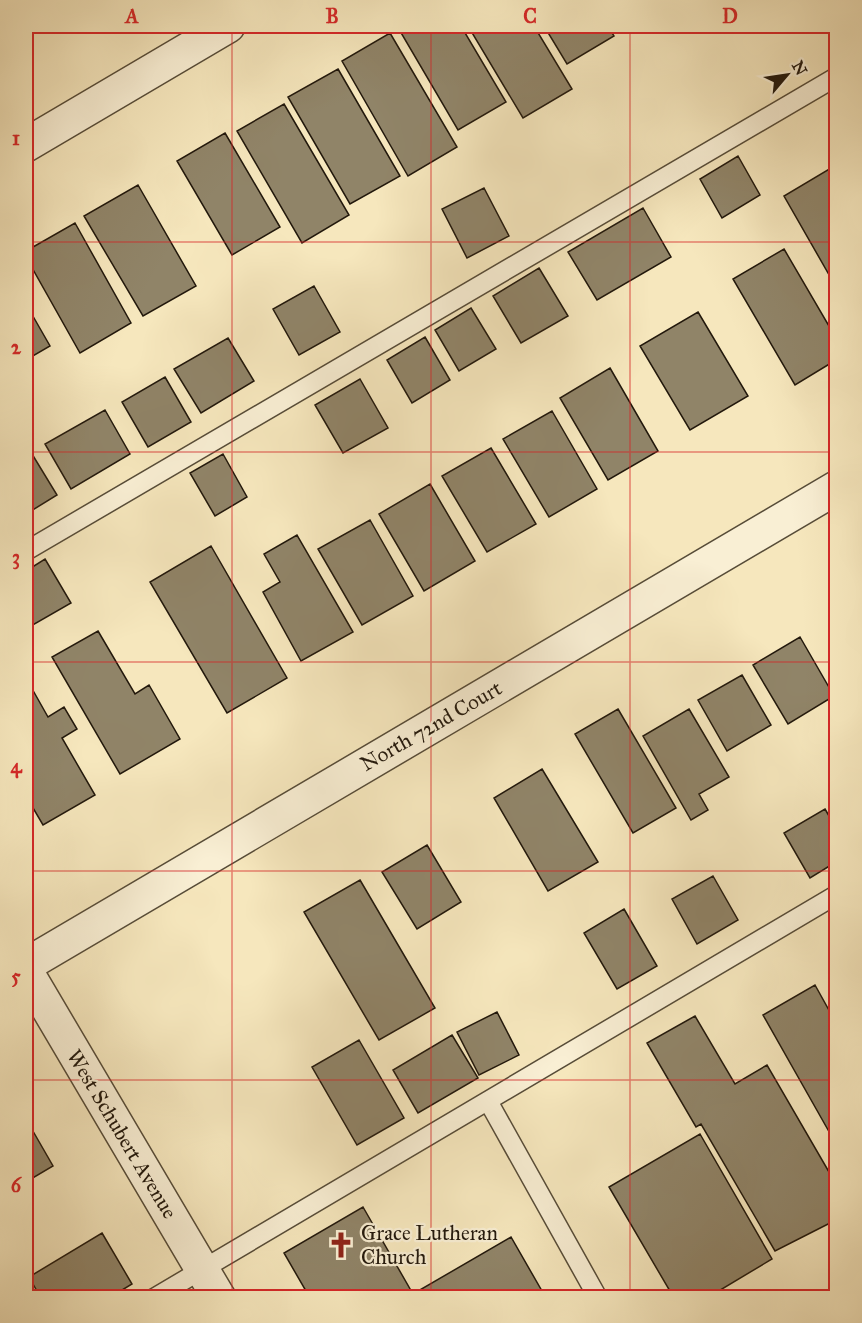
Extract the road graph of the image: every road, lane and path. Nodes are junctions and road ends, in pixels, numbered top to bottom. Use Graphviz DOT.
graph roads {
  1 [pos="228,26"];
  2 [pos="837,77"];
  3 [pos="26,145"];
  4 [pos="837,488"];
  5 [pos="26,551"];
  6 [pos="837,895"];
  7 [pos="26,965"];
  8 [pos="26,971"];
  9 [pos="488,1101"];
  10 [pos="202,1269"];
  11 [pos="154,1298"];
  12 [pos="219,1298"];
  13 [pos="598,1298"];
  1 -- 3 [label="street"];
  2 -- 5 [label="lane"];
  4 -- 7 [label="street, North 72nd Court"];
  6 -- 9 [label="lane"];
  8 -- 10 [label="street, West Schubert Avenue"];
  9 -- 10 [label="lane"];
  9 -- 13 [label="lane"];
  10 -- 11 [label="lane"];
  10 -- 12 [label="street, West Schubert Avenue"];
}
